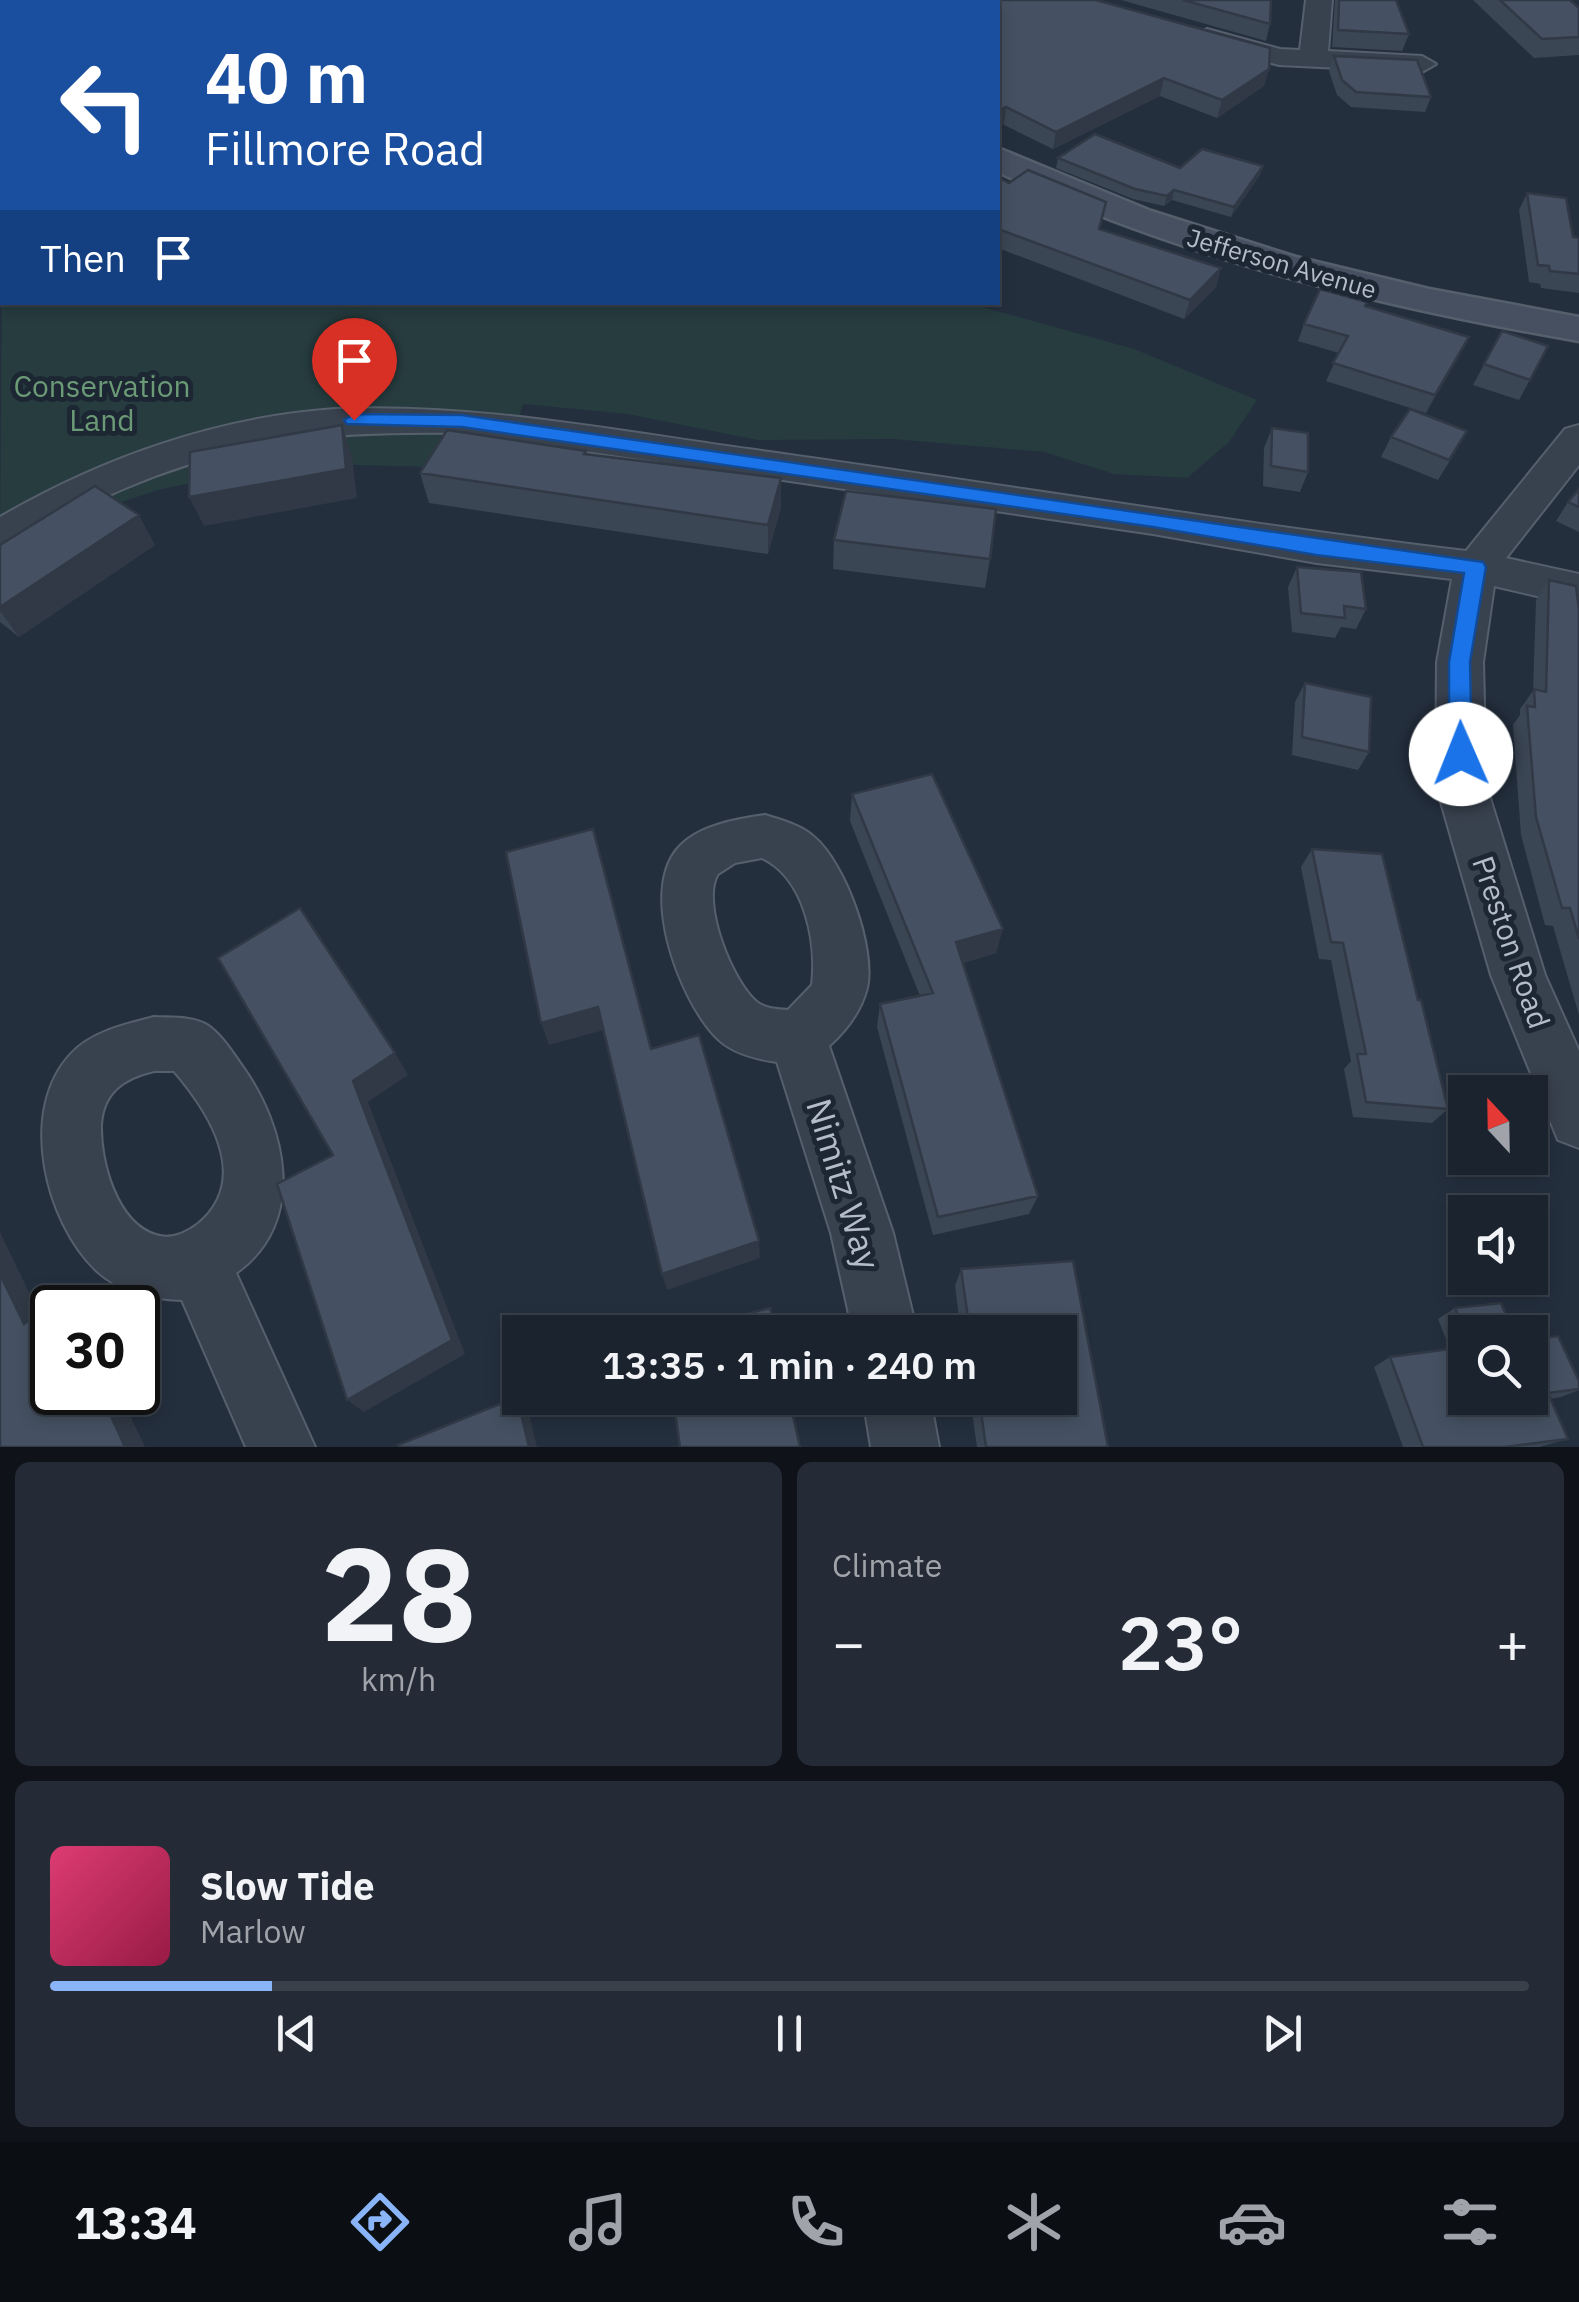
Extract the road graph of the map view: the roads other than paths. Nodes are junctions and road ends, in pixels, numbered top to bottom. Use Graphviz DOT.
graph roads {
  1 [pos="1319,0"];
  2 [pos="1176,28"];
  3 [pos="1312,60"];
  4 [pos="1422,64"];
  5 [pos="1000,159"];
  6 [pos="1579,330"];
  7 [pos="1579,438"];
  8 [pos="0,536"];
  9 [pos="1476,567"];
  10 [pos="1579,590"];
  11 [pos="798,1037"];
  12 [pos="1579,1119"];
  13 [pos="199,1265"];
  14 [pos="882,1315"];
  15 [pos="900,1415"];
  16 [pos="280,1447"];
  17 [pos="905,1447"];
  1 -- 3 [label="street"];
  2 -- 3 [label="street"];
  3 -- 4 [label="street"];
  5 -- 6 [label="main road, Jefferson Avenue"];
  7 -- 9 [label="street, Preston Road"];
  8 -- 9 [label="street"];
  9 -- 10 [label="street"];
  9 -- 12 [label="street, Preston Road"];
  11 -- 14 [label="street, Nimitz Way"];
  13 -- 16 [label="street"];
  15 -- 17 [label="street"];
}
